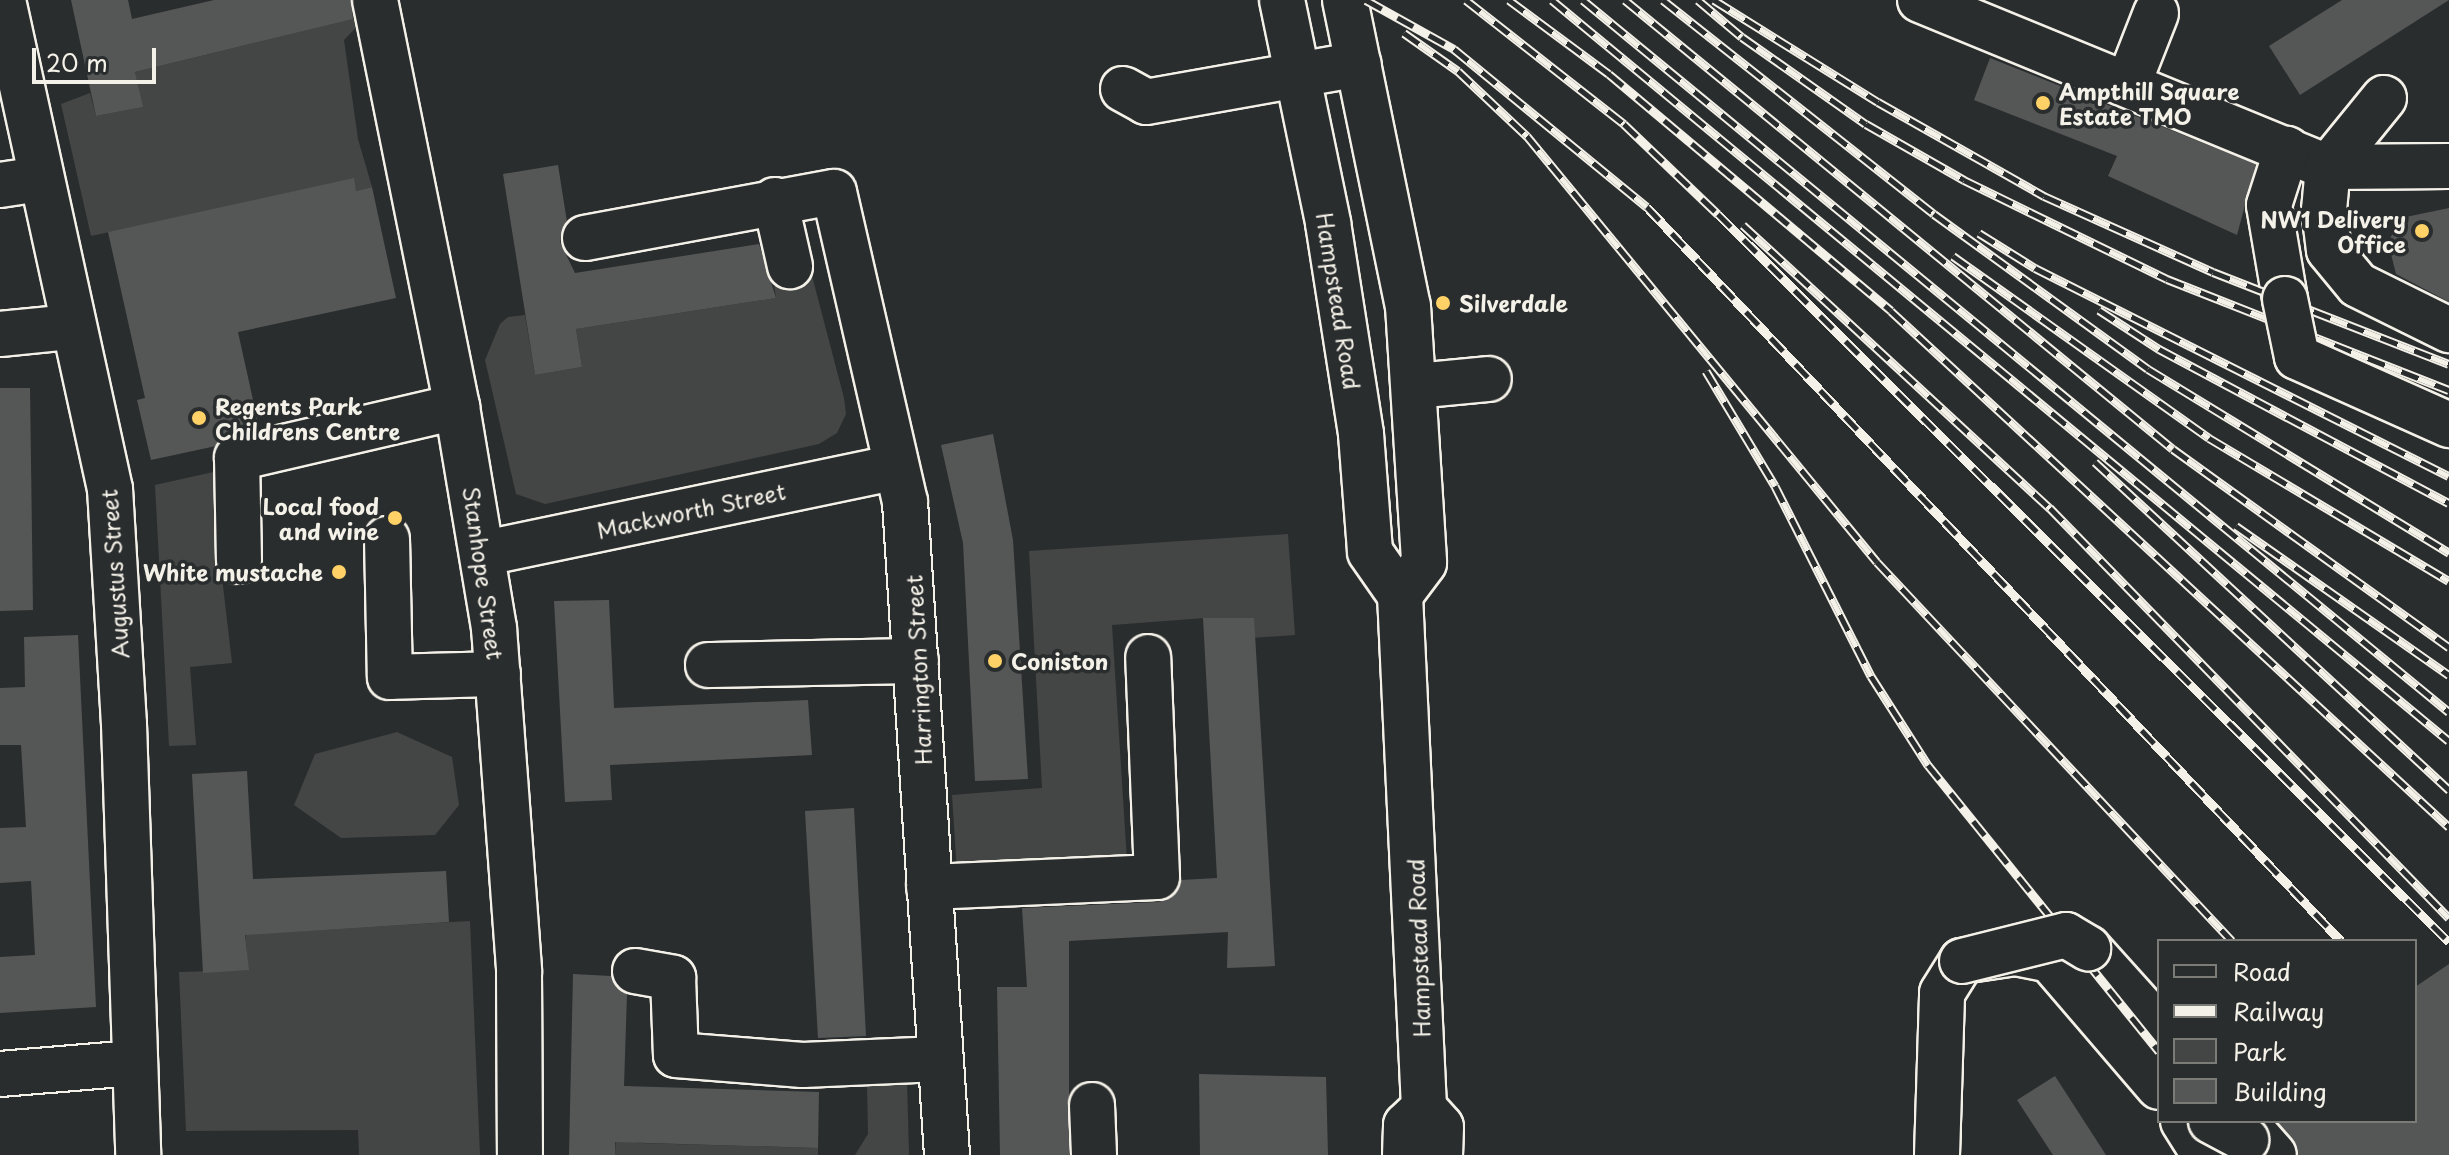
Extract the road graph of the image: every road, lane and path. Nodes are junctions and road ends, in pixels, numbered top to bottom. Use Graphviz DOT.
graph roads {
  1 [pos="3,0"];
  2 [pos="375,0"];
  3 [pos="1282,0"];
  4 [pos="1345,0"];
  5 [pos="1920,0"];
  6 [pos="2156,13"];
  7 [pos="1357,57"];
  8 [pos="8,70"];
  9 [pos="1298,76"];
  10 [pos="2129,82"];
  11 [pos="1123,89"];
  12 [pos="2384,98"];
  13 [pos="2287,149"];
  14 [pos="2449,166"];
  15 [pos="2328,167"];
  16 [pos="20,182"];
  17 [pos="775,200"];
  18 [pos="585,238"];
  19 [pos="790,266"];
  20 [pos="2430,322"];
  21 [pos="72,327"];
  22 [pos="0,334"];
  23 [pos="1489,379"];
  24 [pos="1415,386"];
  25 [pos="457,407"];
  26 [pos="2449,425"];
  27 [pos="896,467"];
  28 [pos="387,539"];
  29 [pos="485,553"];
  30 [pos="239,561"];
  31 [pos="1400,595"];
  32 [pos="1148,657"];
  33 [pos="916,661"];
  34 [pos="708,665"];
  35 [pos="498,674"];
  36 [pos="929,887"];
  37 [pos="1962,961"];
  38 [pos="635,971"];
  39 [pos="2157,1025"];
  40 [pos="939,1059"];
  41 [pos="135,1063"];
  42 [pos="0,1074"];
  43 [pos="2157,1085"];
  44 [pos="1092,1105"];
  45 [pos="1424,1108"];
  46 [pos="2184,1123"];
  47 [pos="1937,1154"];
  48 [pos="138,1155"];
  49 [pos="520,1155"];
  50 [pos="947,1155"];
  51 [pos="1094,1155"];
  52 [pos="1405,1155"];
  53 [pos="1440,1155"];
  54 [pos="2204,1155"];
  1 -- 8 [label="main road, Augustus Street"];
  2 -- 25 [label="main road, Stanhope Street"];
  3 -- 9 [label="main road, Hampstead Road"];
  4 -- 7 [label="main road"];
  5 -- 10 [label="main road"];
  6 -- 10 [label="main road"];
  7 -- 9 [label="main road"];
  7 -- 24 [label="main road"];
  8 -- 16 [label="main road, Augustus Street"];
  9 -- 11 [label="main road"];
  9 -- 31 [label="main road, Hampstead Road"];
  10 -- 13 [label="main road"];
  12 -- 15 [label="main road"];
  13 -- 15 [label="main road"];
  13 -- 26 [label="main road, bridge"];
  14 -- 15 [label="main road"];
  15 -- 20 [label="main road"];
  16 -- 21 [label="main road, Augustus Street"];
  17 -- 18 [label="main road"];
  17 -- 19 [label="main road"];
  17 -- 27 [label="main road, Harrington Street"];
  21 -- 22 [label="main road"];
  21 -- 41 [label="main road, Augustus Street"];
  23 -- 24 [label="main road"];
  24 -- 31 [label="main road"];
  25 -- 29 [label="main road, Stanhope Street"];
  25 -- 30 [label="main road"];
  27 -- 29 [label="main road, Mackworth Street"];
  27 -- 33 [label="main road, Harrington Street"];
  28 -- 35 [label="main road"];
  29 -- 35 [label="main road, Stanhope Street"];
  31 -- 45 [label="main road, Hampstead Road"];
  32 -- 36 [label="main road"];
  33 -- 34 [label="main road"];
  33 -- 36 [label="main road, Harrington Street"];
  35 -- 49 [label="main road, Stanhope Street"];
  36 -- 40 [label="main road, Harrington Street"];
  37 -- 39 [label="main road, bridge"];
  37 -- 43 [label="main road, bridge"];
  37 -- 47 [label="main road"];
  38 -- 40 [label="main road"];
  40 -- 50 [label="main road, Harrington Street"];
  41 -- 42 [label="main road"];
  41 -- 48 [label="main road, Augustus Street"];
  44 -- 51 [label="main road"];
  45 -- 52 [label="main road"];
  45 -- 53 [label="main road, Hampstead Road"];
  46 -- 54 [label="main road"];
}
